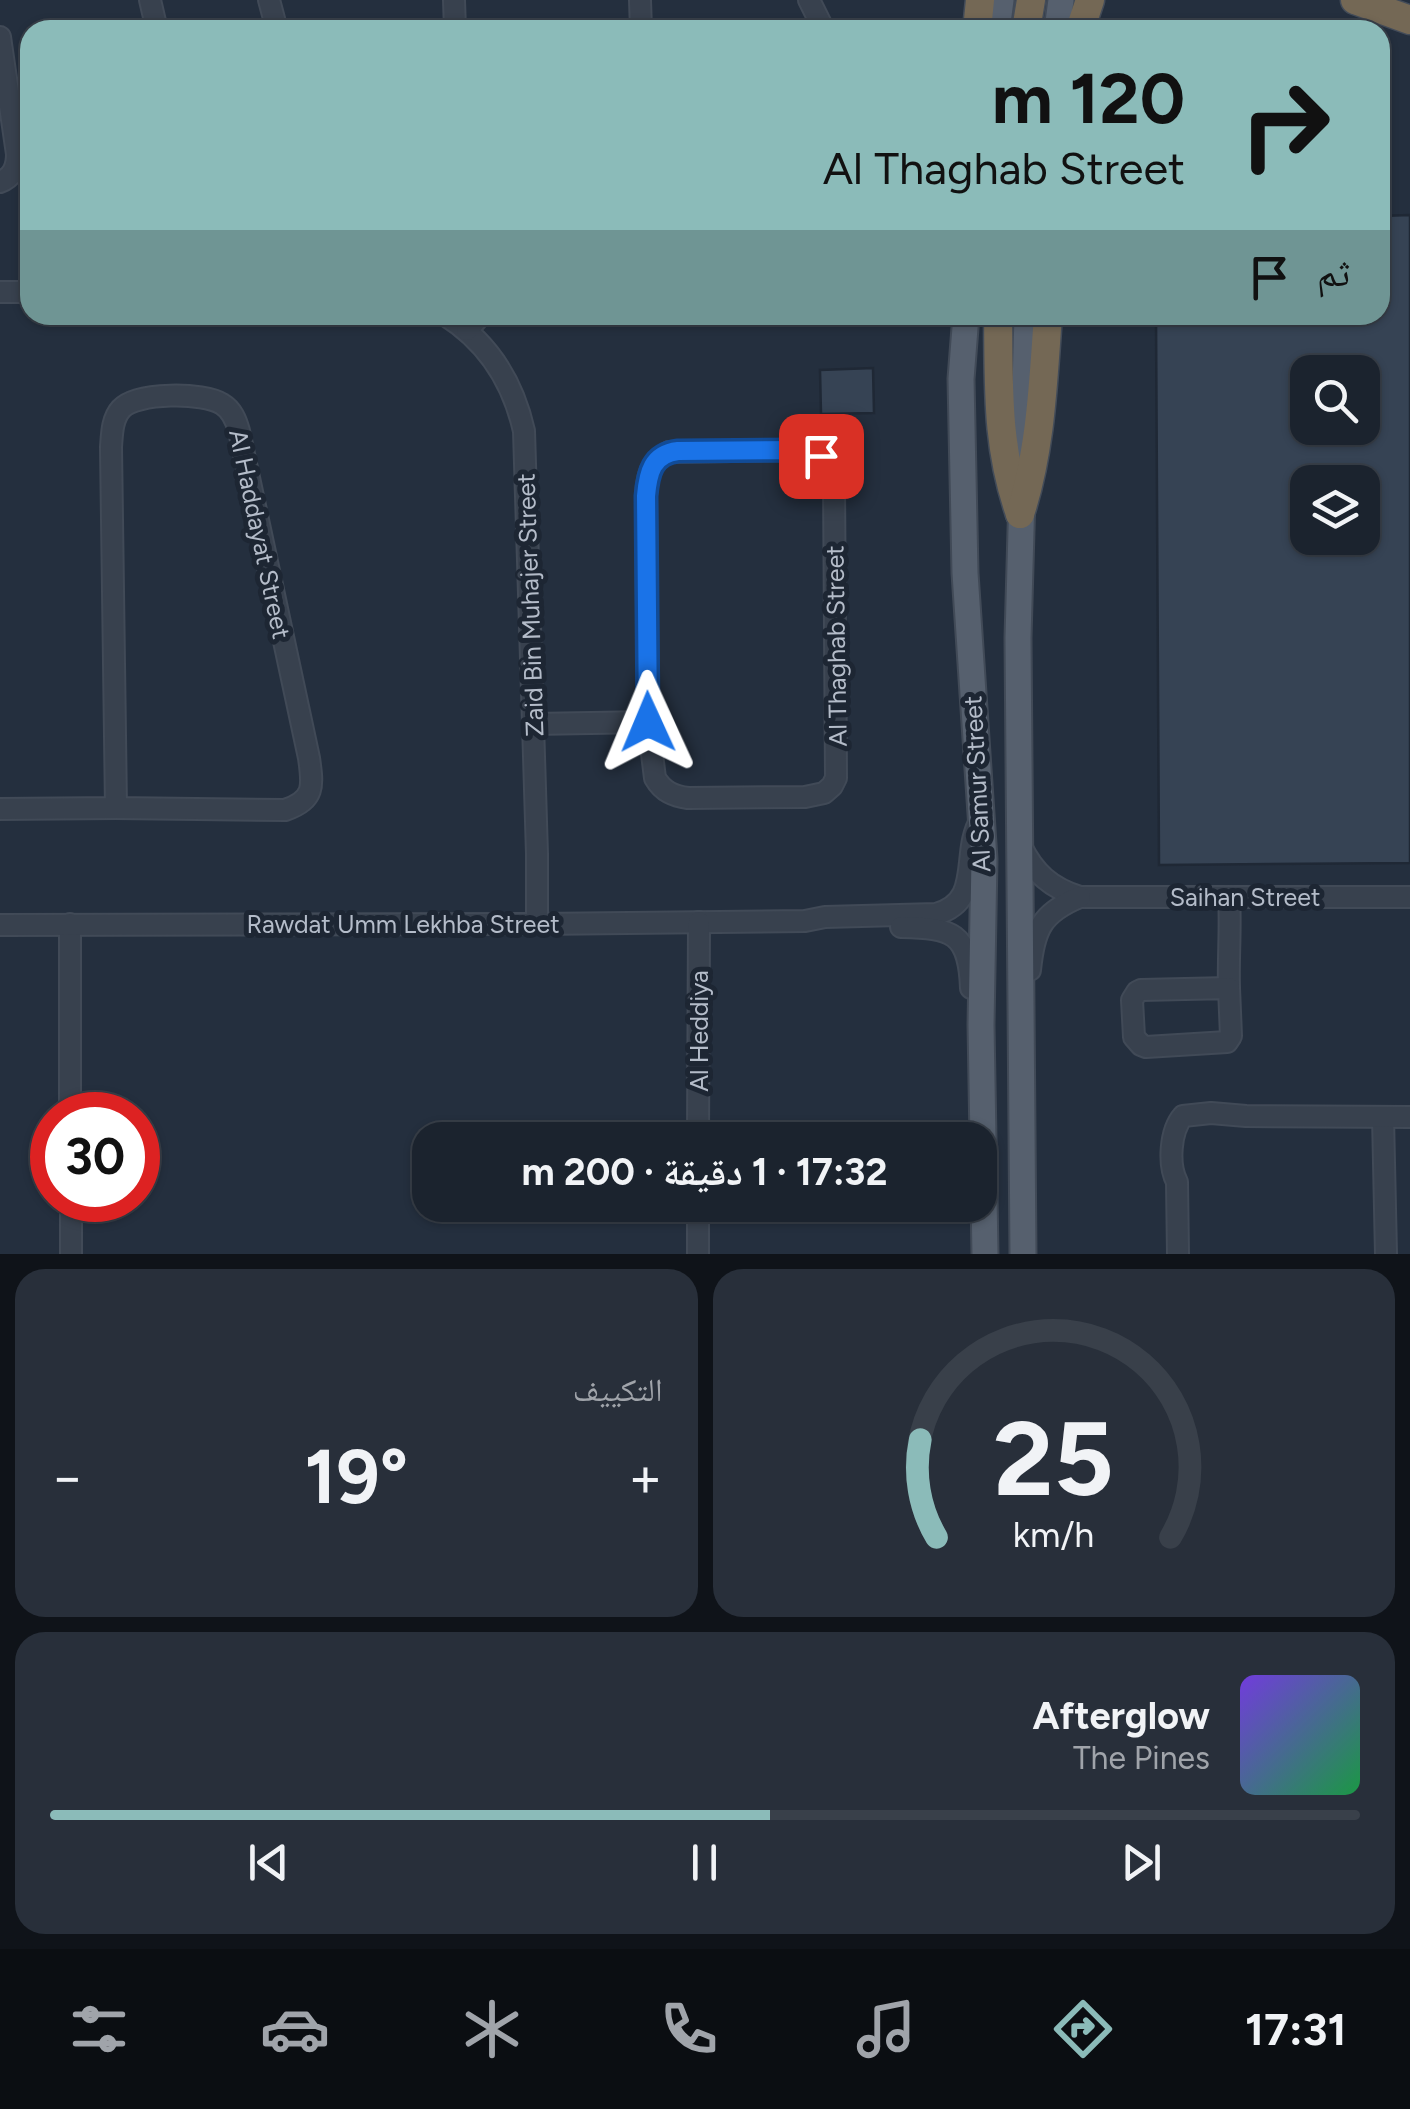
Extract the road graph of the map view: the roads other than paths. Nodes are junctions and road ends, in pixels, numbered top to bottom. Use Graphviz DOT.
graph roads {
  1 [pos="1355,0"];
  2 [pos="1410,20"];
  3 [pos="0,37"];
  4 [pos="0,182"];
  5 [pos="475,325"];
  6 [pos="965,325"];
  7 [pos="998,325"];
  8 [pos="1028,325"];
  9 [pos="1047,325"];
  10 [pos="1020,514"];
  11 [pos="648,722"];
  12 [pos="533,724"];
  13 [pos="116,808"];
  14 [pos="0,809"];
  15 [pos="982,818"];
  16 [pos="1021,846"];
  17 [pos="1080,897"];
  18 [pos="1224,897"];
  19 [pos="1410,897"];
  20 [pos="805,921"];
  21 [pos="699,922"];
  22 [pos="0,924"];
  23 [pos="70,924"];
  24 [pos="537,924"];
  25 [pos="1229,988"];
  26 [pos="981,1025"];
  27 [pos="1022,1052"];
  28 [pos="70,1092"];
  29 [pos="1410,1117"];
  30 [pos="1383,1118"];
  31 [pos="698,1122"];
  32 [pos="70,1222"];
  33 [pos="698,1222"];
  34 [pos="70,1254"];
  35 [pos="698,1254"];
  36 [pos="984,1254"];
  37 [pos="1023,1254"];
  38 [pos="1178,1254"];
  39 [pos="1386,1254"];
  1 -- 2 [label="highway"];
  3 -- 4 [label="street"];
  5 -- 12 [label="street, Zaid Bin Muhajer Street"];
  6 -- 15 [label="main road, Al Samur Street"];
  7 -- 10 [label="highway"];
  8 -- 10 [label="main road, Al Samur Street"];
  9 -- 10 [label="highway"];
  10 -- 16 [label="main road, Al Samur Street"];
  11 -- 11 [label="street, Al Thaghab Street"];
  11 -- 12 [label="street"];
  12 -- 24 [label="street, Zaid Bin Muhajer Street"];
  13 -- 13 [label="street, Al Haddayat Street"];
  13 -- 14 [label="street, Al Haddayat Street"];
  15 -- 20 [label="street, Rawdat Umm Lekhba Street"];
  15 -- 26 [label="main road, Al Samur Street"];
  16 -- 17 [label="street, Saihan Street"];
  16 -- 27 [label="main road, Al Samur Street"];
  17 -- 18 [label="street, Saihan Street"];
  17 -- 27 [label="street"];
  18 -- 19 [label="street, Saihan Street"];
  18 -- 25 [label="street"];
  20 -- 21 [label="street, Rawdat Umm Lekhba Street"];
  20 -- 26 [label="street, Rawdat Umm Lekhba Street"];
  21 -- 24 [label="street, Rawdat Umm Lekhba Street"];
  21 -- 31 [label="street, Al Heddiya"];
  22 -- 23 [label="street, Rawdat Umm Lekhba Street"];
  23 -- 24 [label="street, Rawdat Umm Lekhba Street"];
  23 -- 28 [label="street"];
  25 -- 25 [label="street"];
  26 -- 36 [label="main road, Al Samur Street"];
  27 -- 37 [label="main road, Al Samur Street"];
  29 -- 30 [label="street"];
  30 -- 38 [label="street"];
  30 -- 39 [label="street"];
  32 -- 34 [label="street"];
  33 -- 35 [label="street"];
}
